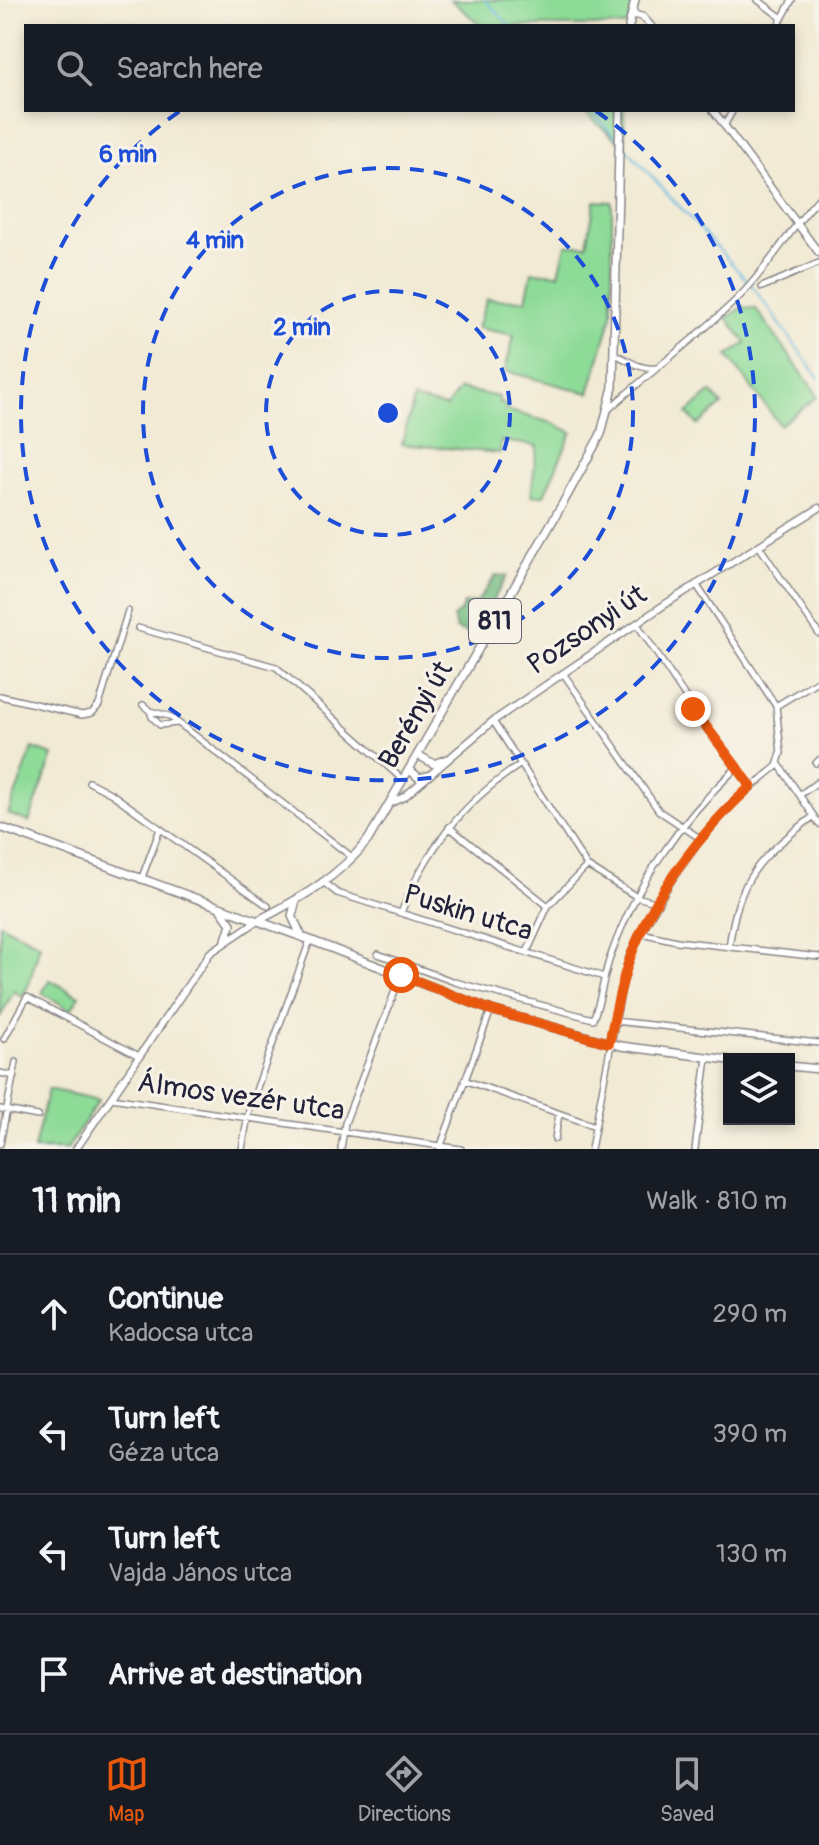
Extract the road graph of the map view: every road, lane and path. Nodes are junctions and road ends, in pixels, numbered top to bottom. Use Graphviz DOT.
graph roads {
  1 [pos="635,0"];
  2 [pos="758,0"];
  3 [pos="792,0"];
  4 [pos="632,14"];
  5 [pos="782,18"];
  6 [pos="630,24"];
  7 [pos="649,24"];
  8 [pos="779,24"];
  9 [pos="620,112"];
  10 [pos="714,112"];
  11 [pos="732,112"];
  12 [pos="724,126"];
  13 [pos="819,198"];
  14 [pos="797,223"];
  15 [pos="806,235"];
  16 [pos="785,240"];
  17 [pos="819,253"];
  18 [pos="819,263"];
  19 [pos="762,287"];
  20 [pos="614,354"];
  21 [pos="639,367"];
  22 [pos="656,368"];
  23 [pos="639,383"];
  24 [pos="608,410"];
  25 [pos="819,508"];
  26 [pos="758,545"];
  27 [pos="696,584"];
  28 [pos="128,611"];
  29 [pos="637,624"];
  30 [pos="138,628"];
  31 [pos="819,634"];
  32 [pos="563,673"];
  33 [pos="819,680"];
  34 [pos="0,696"];
  35 [pos="143,705"];
  36 [pos="776,706"];
  37 [pos="150,711"];
  38 [pos="493,721"];
  39 [pos="177,723"];
  40 [pos="418,755"];
  41 [pos="447,759"];
  42 [pos="778,763"];
  43 [pos="521,764"];
  44 [pos="736,768"];
  45 [pos="410,770"];
  46 [pos="428,776"];
  47 [pos="404,780"];
  48 [pos="819,781"];
  49 [pos="89,782"];
  50 [pos="751,786"];
  51 [pos="801,794"];
  52 [pos="391,803"];
  53 [pos="814,816"];
  54 [pos="819,824"];
  55 [pos="680,826"];
  56 [pos="0,827"];
  57 [pos="449,827"];
  58 [pos="160,829"];
  59 [pos="701,839"];
  60 [pos="353,858"];
  61 [pos="587,866"];
  62 [pos="141,880"];
  63 [pos="323,882"];
  64 [pos="637,897"];
  65 [pos="296,900"];
  66 [pos="658,903"];
  67 [pos="213,904"];
  68 [pos="268,906"];
  69 [pos="548,906"];
  70 [pos="401,913"];
  71 [pos="257,921"];
  72 [pos="641,933"];
  73 [pos="306,939"];
  74 [pos="226,940"];
  75 [pos="729,947"];
  76 [pos="527,952"];
  77 [pos="378,954"];
  78 [pos="819,957"];
  79 [pos="401,975"];
  80 [pos="604,977"];
  81 [pos="491,1010"];
  82 [pos="614,1021"];
  83 [pos="4,1039"];
  84 [pos="609,1043"];
  85 [pos="819,1043"];
  86 [pos="139,1056"];
  87 [pos="707,1058"];
  88 [pos="723,1059"];
  89 [pos="16,1062"];
  90 [pos="795,1067"];
  91 [pos="819,1069"];
  92 [pos="0,1073"];
  93 [pos="14,1076"];
  94 [pos="464,1080"];
  95 [pos="111,1098"];
  96 [pos="4,1109"];
  97 [pos="559,1114"];
  98 [pos="38,1116"];
  99 [pos="247,1119"];
  100 [pos="595,1126"];
  101 [pos="343,1132"];
  102 [pos="555,1139"];
  103 [pos="0,1143"];
  104 [pos="440,1148"];
  105 [pos="76,1149"];
  106 [pos="242,1149"];
  107 [pos="341,1149"];
  108 [pos="461,1149"];
  109 [pos="591,1149"];
  110 [pos="695,1149"];
  1 -- 4 [label="main road"];
  2 -- 5 [label="street"];
  3 -- 5 [label="street"];
  4 -- 6 [label="main road"];
  4 -- 7 [label="street"];
  5 -- 8 [label="street"];
  9 -- 20 [label="main road, Berényi út / 811"];
  10 -- 12 [label="street"];
  11 -- 12 [label="street"];
  12 -- 14 [label="street"];
  13 -- 14 [label="street"];
  14 -- 15 [label="street"];
  14 -- 16 [label="street"];
  15 -- 16 [label="street"];
  15 -- 17 [label="street"];
  16 -- 22 [label="street"];
  18 -- 19 [label="street"];
  20 -- 21 [label="street"];
  20 -- 24 [label="main road, Berényi út / 811"];
  21 -- 22 [label="street"];
  21 -- 23 [label="street"];
  22 -- 23 [label="street"];
  23 -- 24 [label="street"];
  24 -- 40 [label="main road, Berényi út / 811"];
  25 -- 26 [label="street, Pozsonyi út"];
  26 -- 27 [label="street, Pozsonyi út"];
  26 -- 31 [label="street"];
  27 -- 29 [label="street, Pozsonyi út"];
  27 -- 36 [label="street"];
  28 -- 34 [label="street"];
  29 -- 32 [label="street, Pozsonyi út"];
  29 -- 44 [label="street"];
  30 -- 47 [label="street"];
  32 -- 38 [label="street, Pozsonyi út"];
  32 -- 55 [label="street"];
  33 -- 36 [label="street"];
  35 -- 37 [label="street"];
  36 -- 42 [label="street"];
  37 -- 39 [label="street"];
  37 -- 39 [label="street"];
  38 -- 41 [label="street, Pozsonyi út"];
  38 -- 43 [label="street"];
  39 -- 60 [label="street"];
  40 -- 41 [label="main road"];
  40 -- 45 [label="main road, Berényi út / 811"];
  41 -- 46 [label="street, Pozsonyi út"];
  42 -- 50 [label="street"];
  42 -- 51 [label="street"];
  43 -- 57 [label="street"];
  43 -- 61 [label="street"];
  44 -- 50 [label="street"];
  44 -- 55 [label="street"];
  45 -- 46 [label="main road"];
  45 -- 47 [label="main road, Berényi út / 811"];
  46 -- 52 [label="street, Pozsonyi út"];
  47 -- 52 [label="main road, Berényi út / 811"];
  48 -- 51 [label="street"];
  49 -- 58 [label="street"];
  50 -- 59 [label="street"];
  51 -- 53 [label="street"];
  52 -- 60 [label="main road, Berényi út / 811"];
  53 -- 54 [label="street"];
  53 -- 75 [label="street"];
  55 -- 59 [label="street"];
  55 -- 64 [label="street"];
  56 -- 62 [label="main road"];
  57 -- 69 [label="street"];
  57 -- 70 [label="street"];
  58 -- 62 [label="street"];
  58 -- 68 [label="street"];
  59 -- 66 [label="street"];
  60 -- 63 [label="main road, Berényi út / 811"];
  61 -- 64 [label="street"];
  61 -- 69 [label="street"];
  62 -- 67 [label="main road"];
  63 -- 65 [label="main road, Berényi út / 811"];
  63 -- 70 [label="street, Puskin utca"];
  64 -- 66 [label="street"];
  64 -- 80 [label="street"];
  65 -- 71 [label="main road, Berényi út / 811"];
  65 -- 73 [label="main road"];
  66 -- 72 [label="street"];
  67 -- 71 [label="main road"];
  67 -- 74 [label="main road"];
  69 -- 76 [label="street"];
  70 -- 76 [label="street, Puskin utca"];
  71 -- 73 [label="main road"];
  71 -- 74 [label="street, Berényi út"];
  72 -- 75 [label="street"];
  72 -- 82 [label="street"];
  73 -- 79 [label="main road"];
  73 -- 99 [label="street"];
  74 -- 86 [label="street, Berényi út"];
  75 -- 78 [label="street"];
  76 -- 80 [label="street, Puskin utca"];
  77 -- 80 [label="street"];
  79 -- 81 [label="main road"];
  79 -- 101 [label="street"];
  81 -- 84 [label="main road"];
  81 -- 94 [label="street"];
  82 -- 84 [label="street"];
  82 -- 85 [label="street"];
  83 -- 86 [label="street"];
  84 -- 87 [label="main road"];
  84 -- 100 [label="street"];
  86 -- 95 [label="street, Berényi út"];
  87 -- 88 [label="main road"];
  87 -- 110 [label="street"];
  89 -- 93 [label="street"];
  90 -- 91 [label="main road"];
  92 -- 93 [label="street"];
  93 -- 96 [label="street"];
  94 -- 97 [label="street"];
  94 -- 104 [label="street"];
  95 -- 99 [label="street, Álmos vezér utca"];
  95 -- 105 [label="street, Berényi út"];
  96 -- 98 [label="street"];
  96 -- 103 [label="street"];
  97 -- 100 [label="street"];
  97 -- 102 [label="street"];
  99 -- 101 [label="street, Álmos vezér utca"];
  99 -- 106 [label="street"];
  100 -- 109 [label="street"];
  101 -- 104 [label="street, Álmos vezér utca"];
  101 -- 107 [label="street"];
  104 -- 108 [label="street, Álmos vezér utca"];
}
